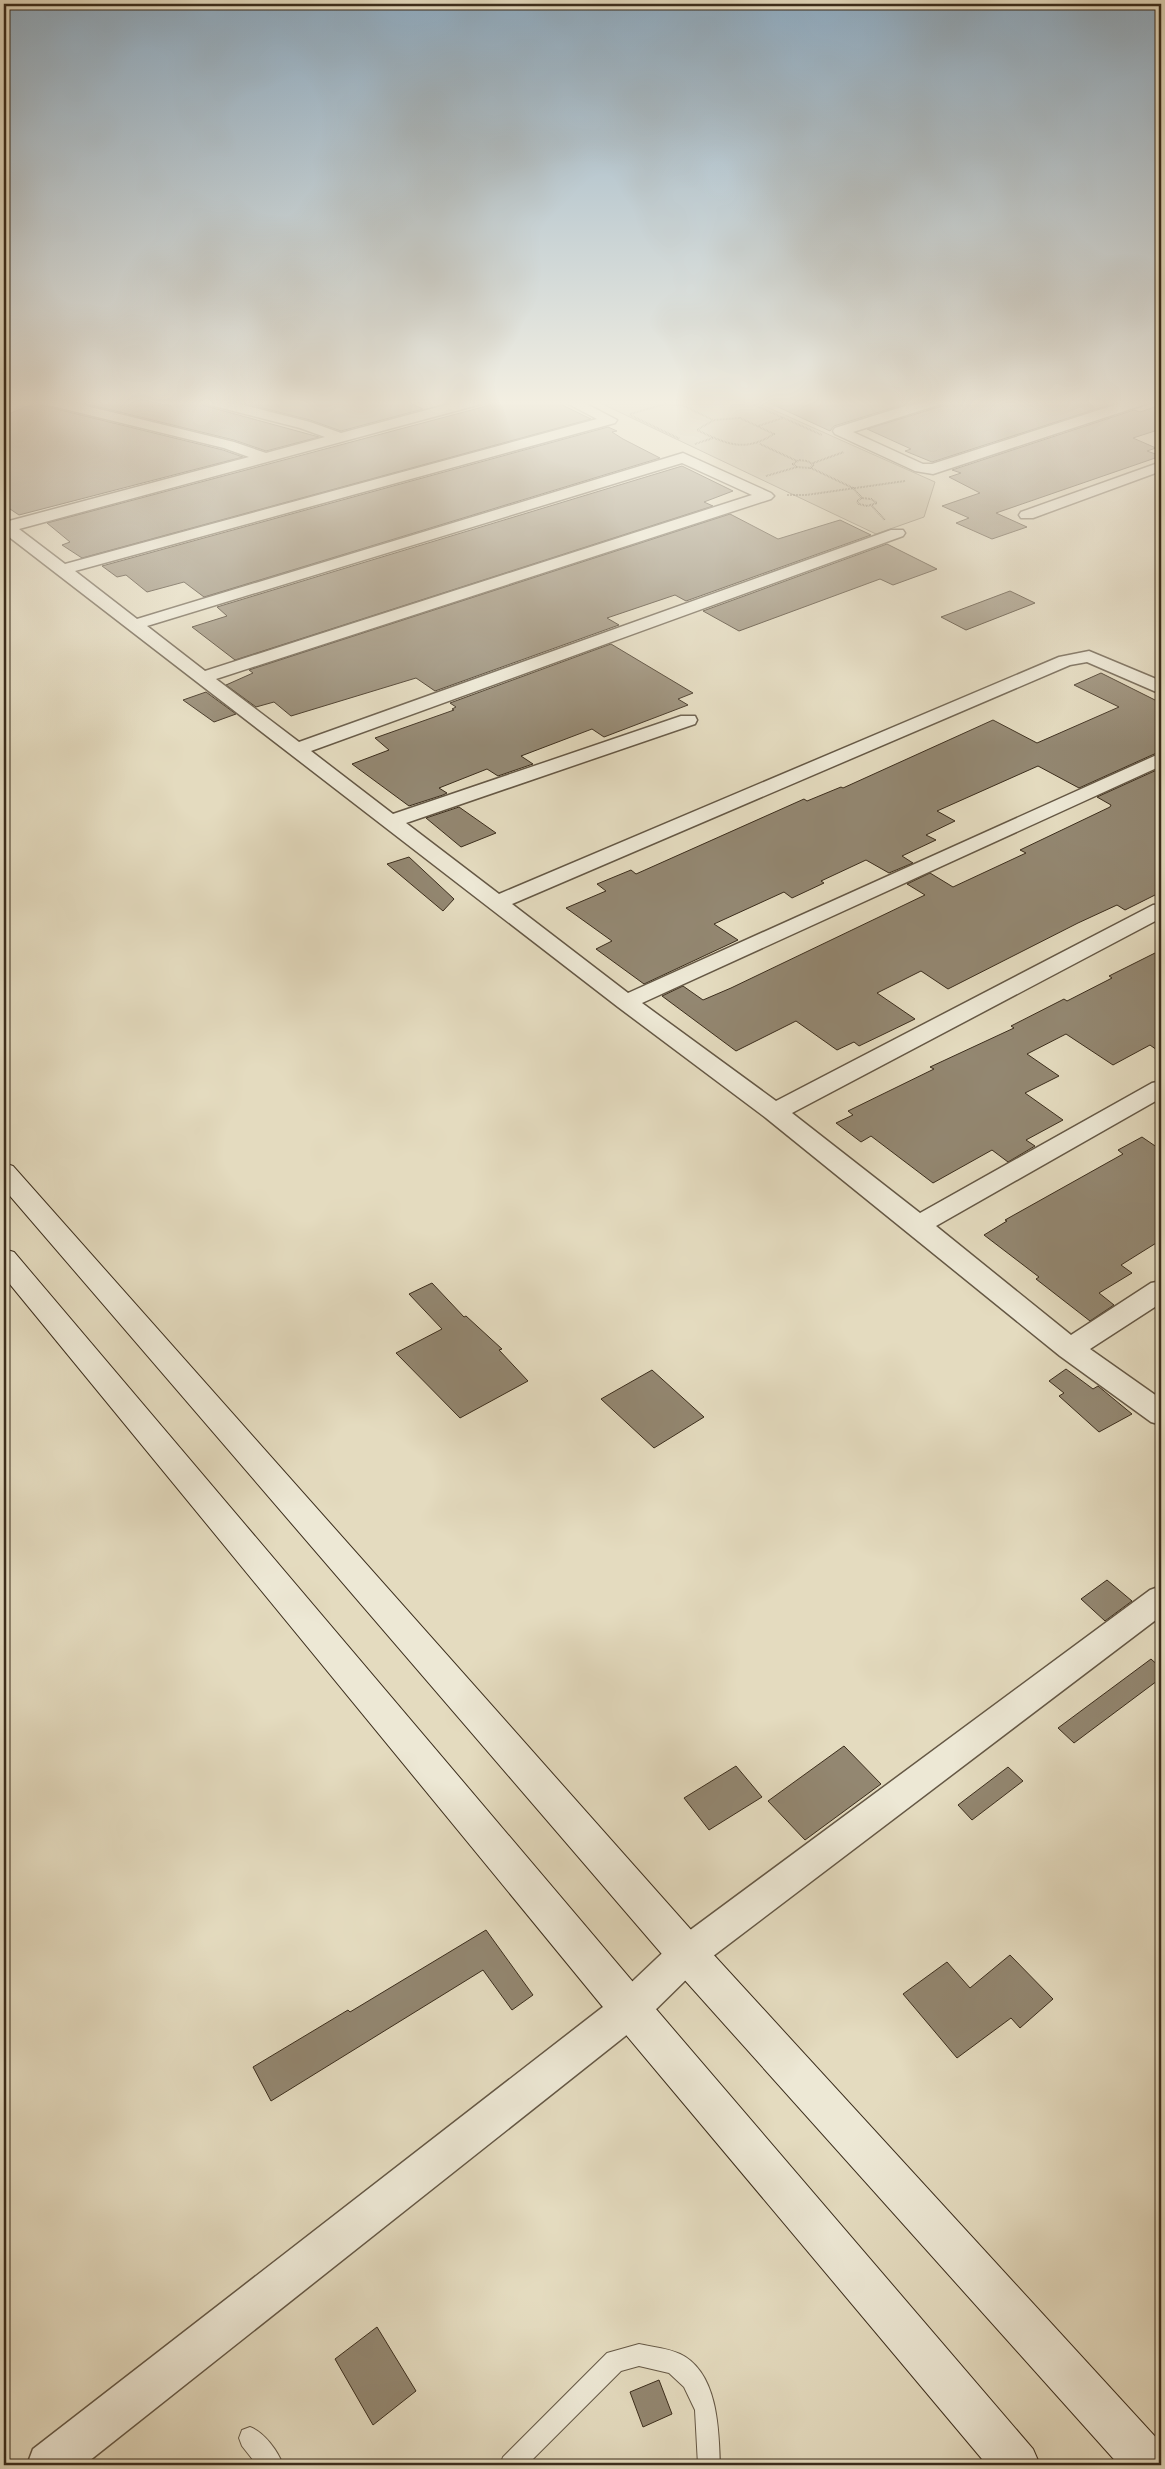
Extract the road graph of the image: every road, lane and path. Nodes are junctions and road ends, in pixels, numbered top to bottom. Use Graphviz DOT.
graph roads {
  1 [pos="45,515"];
  2 [pos="261,515"];
  3 [pos="495,515"];
  4 [pos="706,515"];
  5 [pos="5,526"];
  6 [pos="897,532"];
  7 [pos="61,570"];
  8 [pos="134,625"];
  9 [pos="204,677"];
  10 [pos="1161,688"];
  11 [pos="688,720"];
  12 [pos="298,749"];
  13 [pos="1161,759"];
  14 [pos="392,821"];
  15 [pos="498,902"];
  16 [pos="1161,910"];
  17 [pos="626,1002"];
  18 [pos="1161,1088"];
  19 [pos="774,1112"];
  20 [pos="4,1172"];
  21 [pos="918,1225"];
  22 [pos="4,1260"];
  23 [pos="1161,1290"];
  24 [pos="1070,1349"];
  25 [pos="1161,1414"];
  26 [pos="1161,1599"];
  27 [pos="687,1954"];
  28 [pos="630,2009"];
  29 [pos="250,2438"];
  30 [pos="49,2465"];
  31 [pos="272,2465"];
  32 [pos="511,2465"];
  33 [pos="709,2465"];
  34 [pos="1016,2465"];
  35 [pos="1150,2465"];
  1 -- 5 [label="street"];
  2 -- 7 [label="street"];
  3 -- 8 [label="street"];
  4 -- 9 [label="street"];
  5 -- 7 [label="street"];
  6 -- 12 [label="street"];
  7 -- 8 [label="street"];
  8 -- 9 [label="street"];
  9 -- 12 [label="street"];
  10 -- 15 [label="street"];
  11 -- 14 [label="street"];
  12 -- 14 [label="street"];
  13 -- 17 [label="street"];
  14 -- 15 [label="street"];
  15 -- 17 [label="street"];
  16 -- 19 [label="street"];
  17 -- 19 [label="street"];
  18 -- 21 [label="street"];
  19 -- 21 [label="street"];
  20 -- 27 [label="main road"];
  21 -- 24 [label="street"];
  22 -- 28 [label="main road"];
  23 -- 24 [label="street"];
  24 -- 25 [label="street"];
  26 -- 27 [label="street"];
  27 -- 28 [label="street"];
  27 -- 35 [label="main road"];
  28 -- 30 [label="street"];
  28 -- 34 [label="main road"];
  29 -- 31 [label="lane"];
  32 -- 33 [label="lane"];
}
